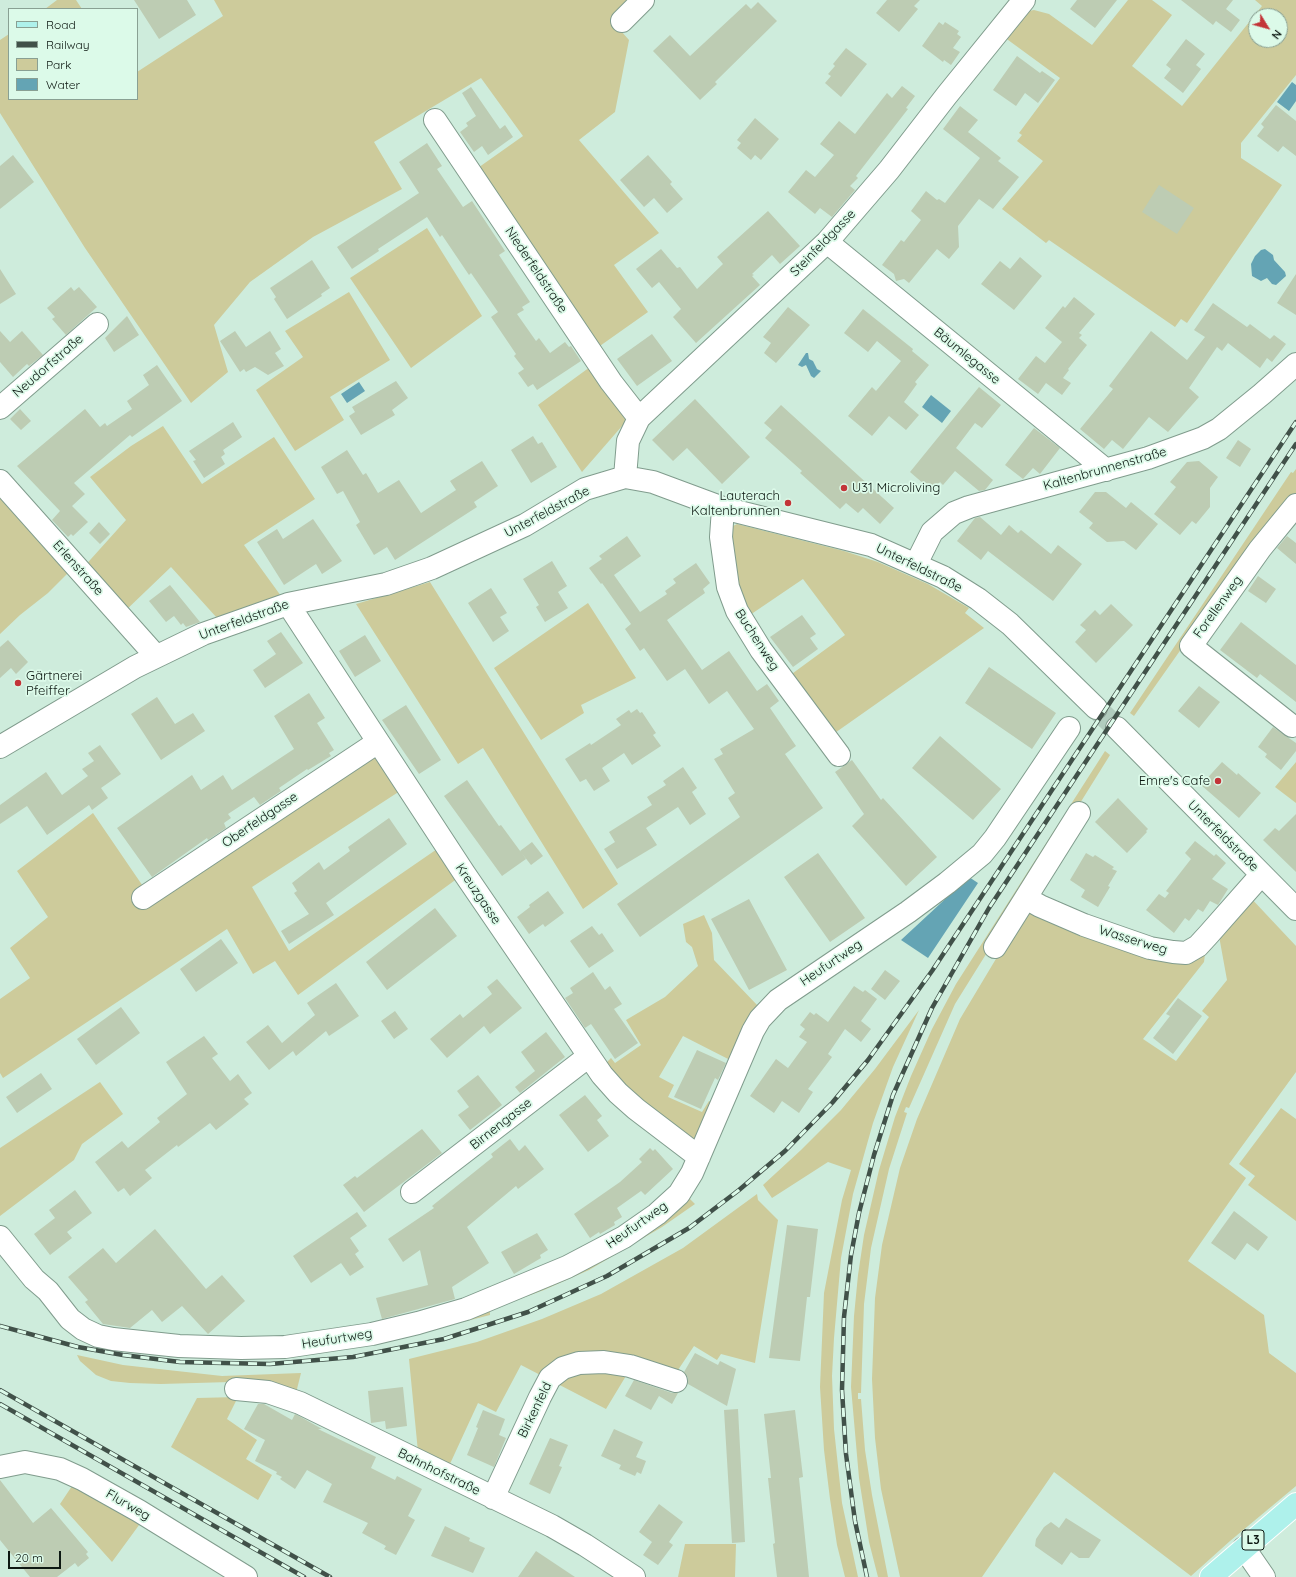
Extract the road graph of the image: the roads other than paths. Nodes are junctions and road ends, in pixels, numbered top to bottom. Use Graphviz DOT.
graph roads {
  1 [pos="643,0"];
  2 [pos="1024,0"];
  3 [pos="622,21"];
  4 [pos="435,120"];
  5 [pos="827,242"];
  6 [pos="97,324"];
  7 [pos="1296,364"];
  8 [pos="0,408"];
  9 [pos="639,418"];
  10 [pos="1106,470"];
  11 [pos="625,477"];
  12 [pos="0,481"];
  13 [pos="1296,505"];
  14 [pos="723,508"];
  15 [pos="916,564"];
  16 [pos="288,604"];
  17 [pos="156,656"];
  18 [pos="1096,708"];
  19 [pos="1292,726"];
  20 [pos="1069,728"];
  21 [pos="1117,728"];
  22 [pos="378,742"];
  23 [pos="0,747"];
  24 [pos="839,755"];
  25 [pos="1079,813"];
  26 [pos="1261,875"];
  27 [pos="143,898"];
  28 [pos="1026,898"];
  29 [pos="1293,900"];
  30 [pos="996,947"];
  31 [pos="589,1056"];
  32 [pos="699,1157"];
  33 [pos="412,1192"];
  34 [pos="0,1237"];
  35 [pos="676,1381"];
  36 [pos="236,1389"];
  37 [pos="0,1467"];
  38 [pos="493,1498"];
  39 [pos="1296,1504"];
  40 [pos="1244,1548"];
  41 [pos="246,1577"];
  42 [pos="634,1577"];
  43 [pos="1211,1577"];
  44 [pos="1264,1577"];
  1 -- 3 [label="street"];
  2 -- 5 [label="street, Steinfeldgasse"];
  4 -- 9 [label="street, Niederfeldstraße"];
  5 -- 9 [label="street, Steinfeldgasse"];
  5 -- 10 [label="street, Bäumlegasse"];
  6 -- 8 [label="street, Neudorfstraße"];
  7 -- 10 [label="street, Kaltenbrunnenstraße"];
  9 -- 11 [label="street, Steinfeldgasse"];
  10 -- 15 [label="street, Kaltenbrunnenstraße"];
  11 -- 14 [label="street, Unterfeldstraße"];
  11 -- 16 [label="street, Unterfeldstraße"];
  12 -- 17 [label="street, Erlenstraße"];
  13 -- 19 [label="street, Forellenweg"];
  14 -- 15 [label="street, Unterfeldstraße"];
  14 -- 24 [label="street, Buchenweg"];
  15 -- 18 [label="street, Unterfeldstraße"];
  16 -- 17 [label="street, Unterfeldstraße"];
  16 -- 22 [label="street, Kreuzgasse"];
  17 -- 23 [label="street, Unterfeldstraße"];
  20 -- 32 [label="street, Heufurtweg"];
  21 -- 26 [label="street, Unterfeldstraße"];
  22 -- 27 [label="street, Oberfeldgasse"];
  22 -- 31 [label="street, Kreuzgasse"];
  25 -- 28 [label="street"];
  26 -- 28 [label="street, Wasserweg"];
  26 -- 29 [label="street, Unterfeldstraße"];
  28 -- 30 [label="street"];
  31 -- 32 [label="street, Kreuzgasse"];
  31 -- 33 [label="street, Birnengasse"];
  32 -- 34 [label="street, Heufurtweg"];
  35 -- 38 [label="street, Birkenfeld"];
  36 -- 38 [label="street, Bahnhofstraße"];
  37 -- 41 [label="street, Flurweg"];
  38 -- 42 [label="street, Bahnhofstraße"];
  39 -- 40 [label="main road, L3"];
  40 -- 43 [label="main road, L3"];
  40 -- 44 [label="street"];
}
